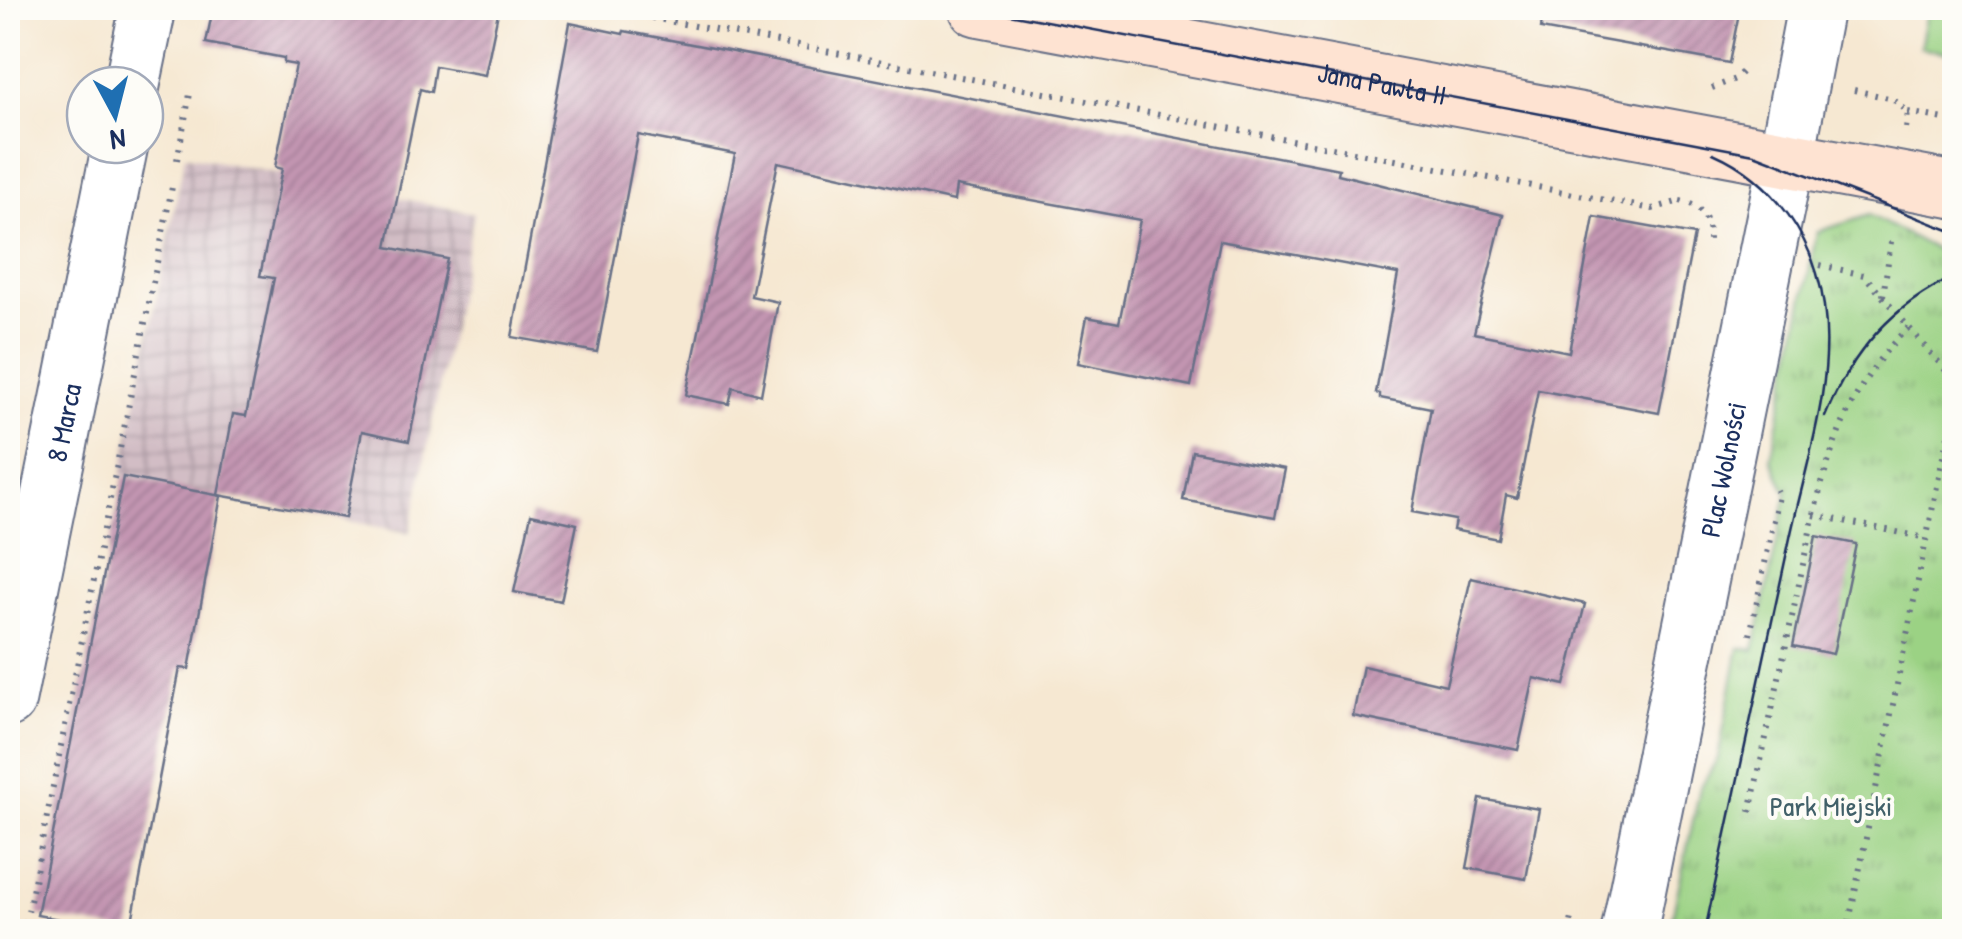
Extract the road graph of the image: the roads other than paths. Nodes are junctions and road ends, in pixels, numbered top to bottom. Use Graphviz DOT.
graph roads {
  1 [pos="148,8"];
  2 [pos="977,8"];
  3 [pos="1815,8"];
  4 [pos="136,65"];
  5 [pos="1786,160"];
  6 [pos="116,165"];
  7 [pos="1954,190"];
  8 [pos="8,699"];
  9 [pos="1629,932"];
  1 -- 4 [label="street"];
  2 -- 5 [label="main road, Jana Pawła II"];
  3 -- 5 [label="street, Plac Wolności"];
  5 -- 7 [label="main road, Jana Pawła II"];
  5 -- 9 [label="street, Plac Wolności"];
  6 -- 8 [label="street, 8 Marca"];
}
